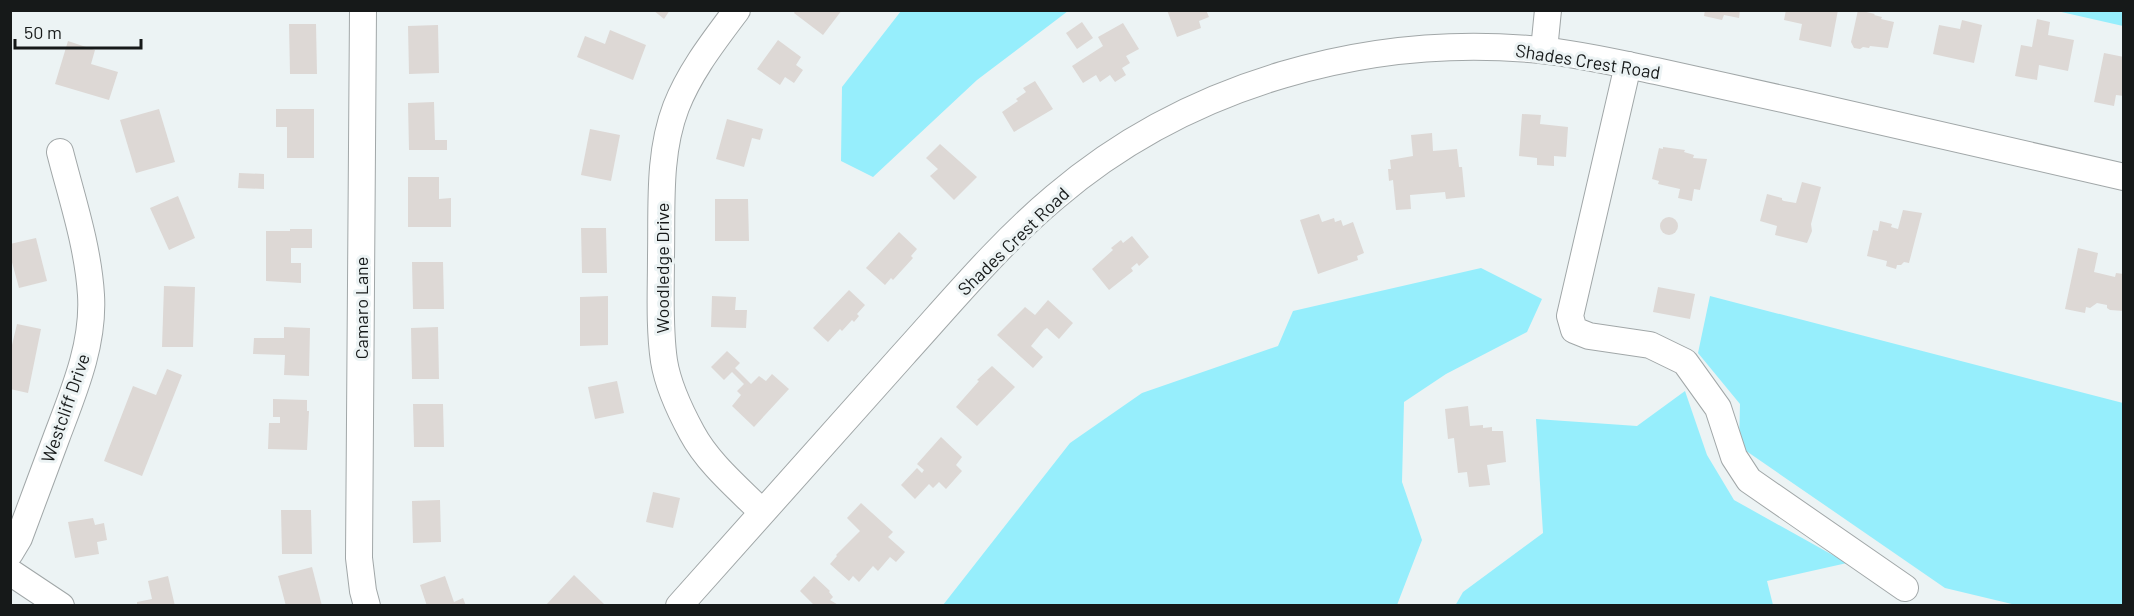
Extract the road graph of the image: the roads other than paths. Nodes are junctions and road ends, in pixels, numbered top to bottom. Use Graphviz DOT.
graph roads {
  1 [pos="363,10"];
  2 [pos="736,10"];
  3 [pos="1548,10"];
  4 [pos="1544,50"];
  5 [pos="1628,65"];
  6 [pos="60,152"];
  7 [pos="2124,177"];
  8 [pos="762,512"];
  9 [pos="10,553"];
  10 [pos="10,573"];
  11 [pos="1905,588"];
  12 [pos="61,606"];
  13 [pos="367,606"];
  14 [pos="679,606"];
  1 -- 13 [label="street, Camaro Lane"];
  2 -- 8 [label="street, Woodledge Drive"];
  3 -- 4 [label="street"];
  4 -- 5 [label="street, Shades Crest Road"];
  4 -- 8 [label="street, Shades Crest Road"];
  5 -- 7 [label="street, Shades Crest Road"];
  5 -- 11 [label="street"];
  6 -- 9 [label="street, Westcliff Drive"];
  8 -- 14 [label="street, Shades Crest Road"];
  10 -- 12 [label="street"];
}
